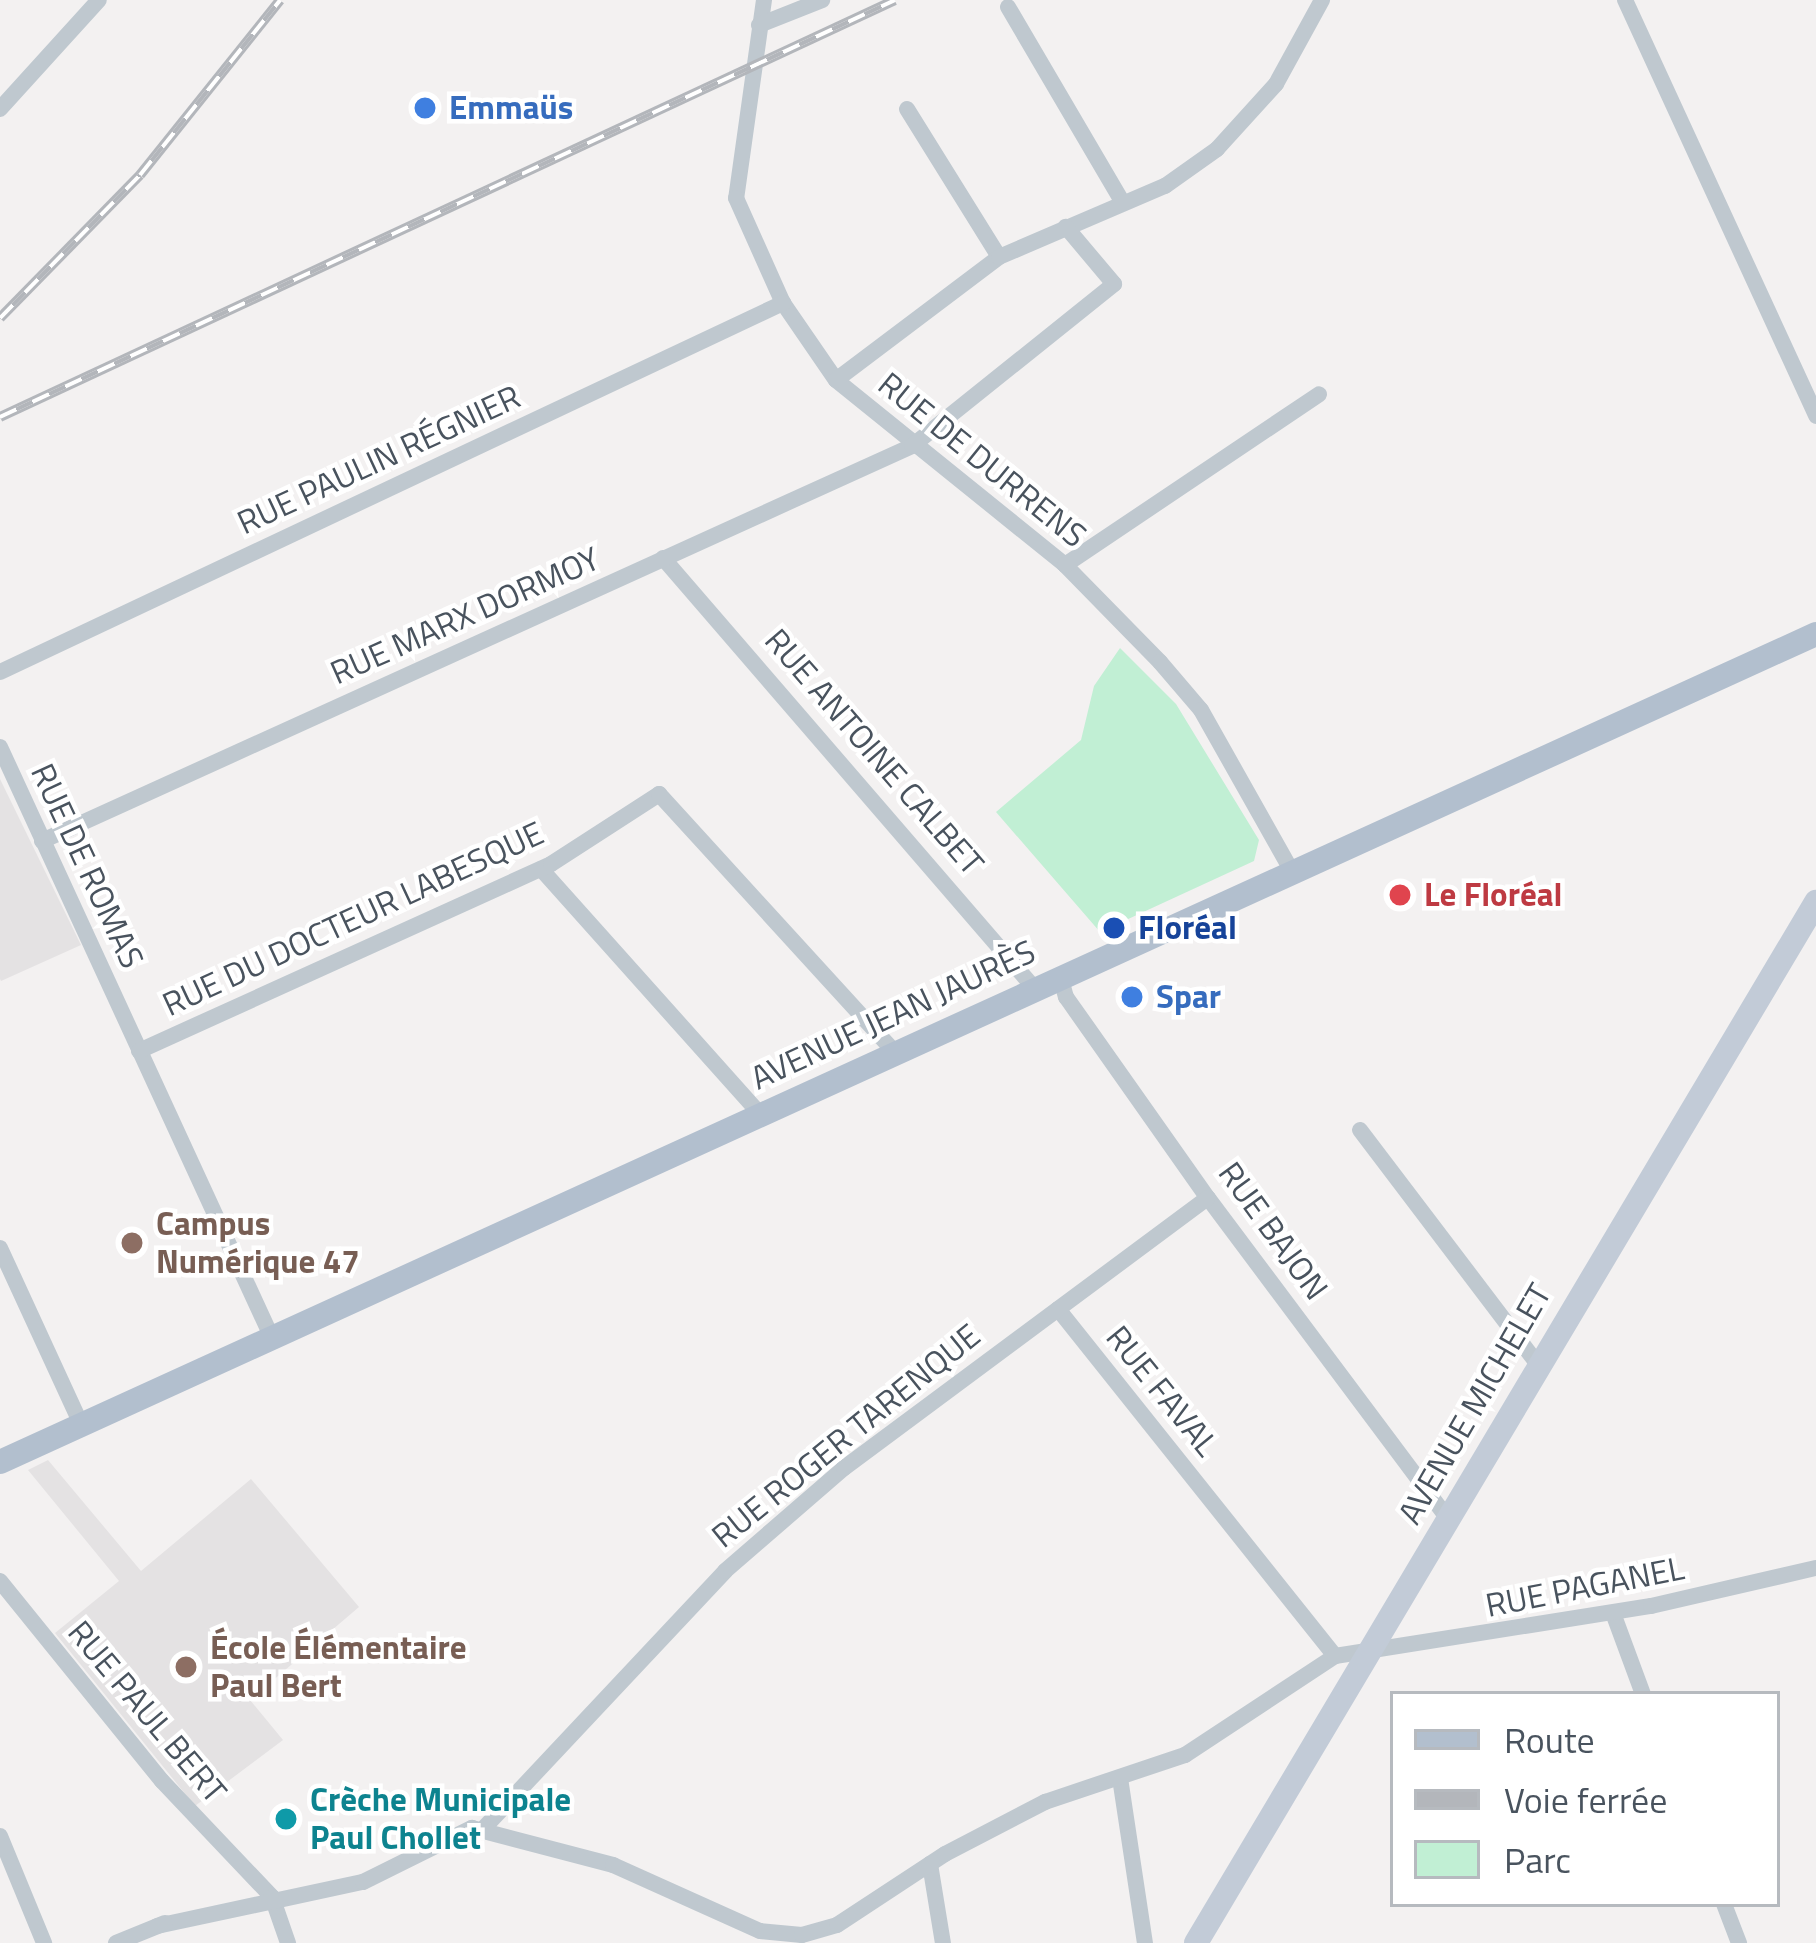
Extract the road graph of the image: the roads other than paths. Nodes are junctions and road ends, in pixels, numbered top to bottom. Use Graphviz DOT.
graph roads {
  1 [pos="99,0"];
  2 [pos="764,0"];
  3 [pos="822,0"];
  4 [pos="1322,0"];
  5 [pos="1625,0"];
  6 [pos="1008,7"];
  7 [pos="759,25"];
  8 [pos="0,109"];
  9 [pos="907,110"];
  10 [pos="1123,203"];
  11 [pos="1066,227"];
  12 [pos="999,257"];
  13 [pos="783,303"];
  14 [pos="836,380"];
  15 [pos="1319,394"];
  16 [pos="1816,416"];
  17 [pos="912,446"];
  18 [pos="663,558"];
  19 [pos="1065,566"];
  20 [pos="1816,634"];
  21 [pos="0,671"];
  22 [pos="0,747"];
  23 [pos="42,841"];
  24 [pos="541,869"];
  25 [pos="1292,870"];
  26 [pos="1816,902"];
  27 [pos="1060,975"];
  28 [pos="1035,989"];
  29 [pos="139,1051"];
  30 [pos="894,1051"];
  31 [pos="759,1113"];
  32 [pos="1360,1130"];
  33 [pos="1208,1198"];
  34 [pos="0,1248"];
  35 [pos="1058,1309"];
  36 [pos="271,1336"];
  37 [pos="1536,1362"];
  38 [pos="81,1424"];
  39 [pos="0,1462"];
  40 [pos="1448,1517"];
  41 [pos="1816,1568"];
  42 [pos="0,1581"];
  43 [pos="1612,1613"];
  44 [pos="1363,1653"];
  45 [pos="1336,1657"];
  46 [pos="1642,1691"];
  47 [pos="1120,1778"];
  48 [pos="483,1829"];
  49 [pos="0,1836"];
  50 [pos="930,1864"];
  51 [pos="249,1879"];
  52 [pos="272,1897"];
  53 [pos="1725,1907"];
  54 [pos="157,1926"];
  55 [pos="780,1939"];
  56 [pos="44,1943"];
  57 [pos="116,1943"];
  58 [pos="288,1943"];
  59 [pos="943,1943"];
  60 [pos="1145,1943"];
  61 [pos="1196,1943"];
  62 [pos="1739,1943"];
  1 -- 8 [label="street"];
  2 -- 7 [label="street, RUE DE DURRENS"];
  3 -- 7 [label="street"];
  4 -- 10 [label="street"];
  5 -- 16 [label="street"];
  6 -- 10 [label="street"];
  7 -- 13 [label="street, RUE DE DURRENS"];
  9 -- 12 [label="street"];
  10 -- 11 [label="street"];
  11 -- 12 [label="street"];
  11 -- 17 [label="street, RUE MARX DORMOY"];
  12 -- 14 [label="street"];
  13 -- 14 [label="street, RUE DE DURRENS"];
  13 -- 21 [label="street, RUE PAULIN RÉGNIER"];
  14 -- 17 [label="street, RUE DE DURRENS"];
  15 -- 19 [label="street"];
  17 -- 18 [label="street, RUE MARX DORMOY"];
  17 -- 19 [label="street, RUE DE DURRENS"];
  18 -- 23 [label="street, RUE MARX DORMOY"];
  18 -- 28 [label="street, RUE ANTOINE CALBET"];
  19 -- 25 [label="street, RUE DE DURRENS"];
  20 -- 25 [label="main road, AVENUE JEAN JAURÈS"];
  22 -- 23 [label="street, RUE DE ROMAS"];
  23 -- 29 [label="street, RUE DE ROMAS"];
  24 -- 29 [label="street, RUE DU DOCTEUR LABESQUE"];
  24 -- 30 [label="street, RUE DU DOCTEUR LABESQUE"];
  24 -- 31 [label="street"];
  25 -- 27 [label="main road, AVENUE JEAN JAURÈS"];
  26 -- 37 [label="street, AVENUE MICHELET"];
  27 -- 28 [label="main road, AVENUE JEAN JAURÈS"];
  27 -- 33 [label="street, RUE BAJON"];
  28 -- 30 [label="main road, AVENUE JEAN JAURÈS"];
  29 -- 36 [label="street, RUE DE ROMAS"];
  30 -- 31 [label="main road, AVENUE JEAN JAURÈS"];
  31 -- 36 [label="main road, AVENUE JEAN JAURÈS"];
  32 -- 37 [label="street"];
  33 -- 35 [label="street"];
  33 -- 40 [label="street, RUE BAJON"];
  34 -- 38 [label="street"];
  35 -- 45 [label="street, RUE FAVAL"];
  35 -- 48 [label="street, RUE ROGER TARENQUE"];
  36 -- 38 [label="main road, AVENUE JEAN JAURÈS"];
  37 -- 40 [label="street, AVENUE MICHELET"];
  38 -- 39 [label="main road, AVENUE JEAN JAURÈS"];
  40 -- 44 [label="street, AVENUE MICHELET"];
  41 -- 43 [label="street, RUE PAGANEL"];
  42 -- 51 [label="street, RUE PAUL BERT"];
  43 -- 44 [label="street, RUE PAGANEL"];
  43 -- 46 [label="street"];
  44 -- 45 [label="street, RUE PAGANEL"];
  44 -- 61 [label="street, AVENUE MICHELET"];
  45 -- 47 [label="street"];
  47 -- 50 [label="street"];
  47 -- 60 [label="street"];
  48 -- 52 [label="street"];
  48 -- 55 [label="street"];
  49 -- 56 [label="street"];
  50 -- 55 [label="street"];
  50 -- 59 [label="street"];
  51 -- 52 [label="street, RUE PAUL BERT"];
  51 -- 54 [label="street"];
  52 -- 54 [label="street"];
  52 -- 58 [label="street"];
  53 -- 62 [label="street"];
  54 -- 57 [label="street"];
}
